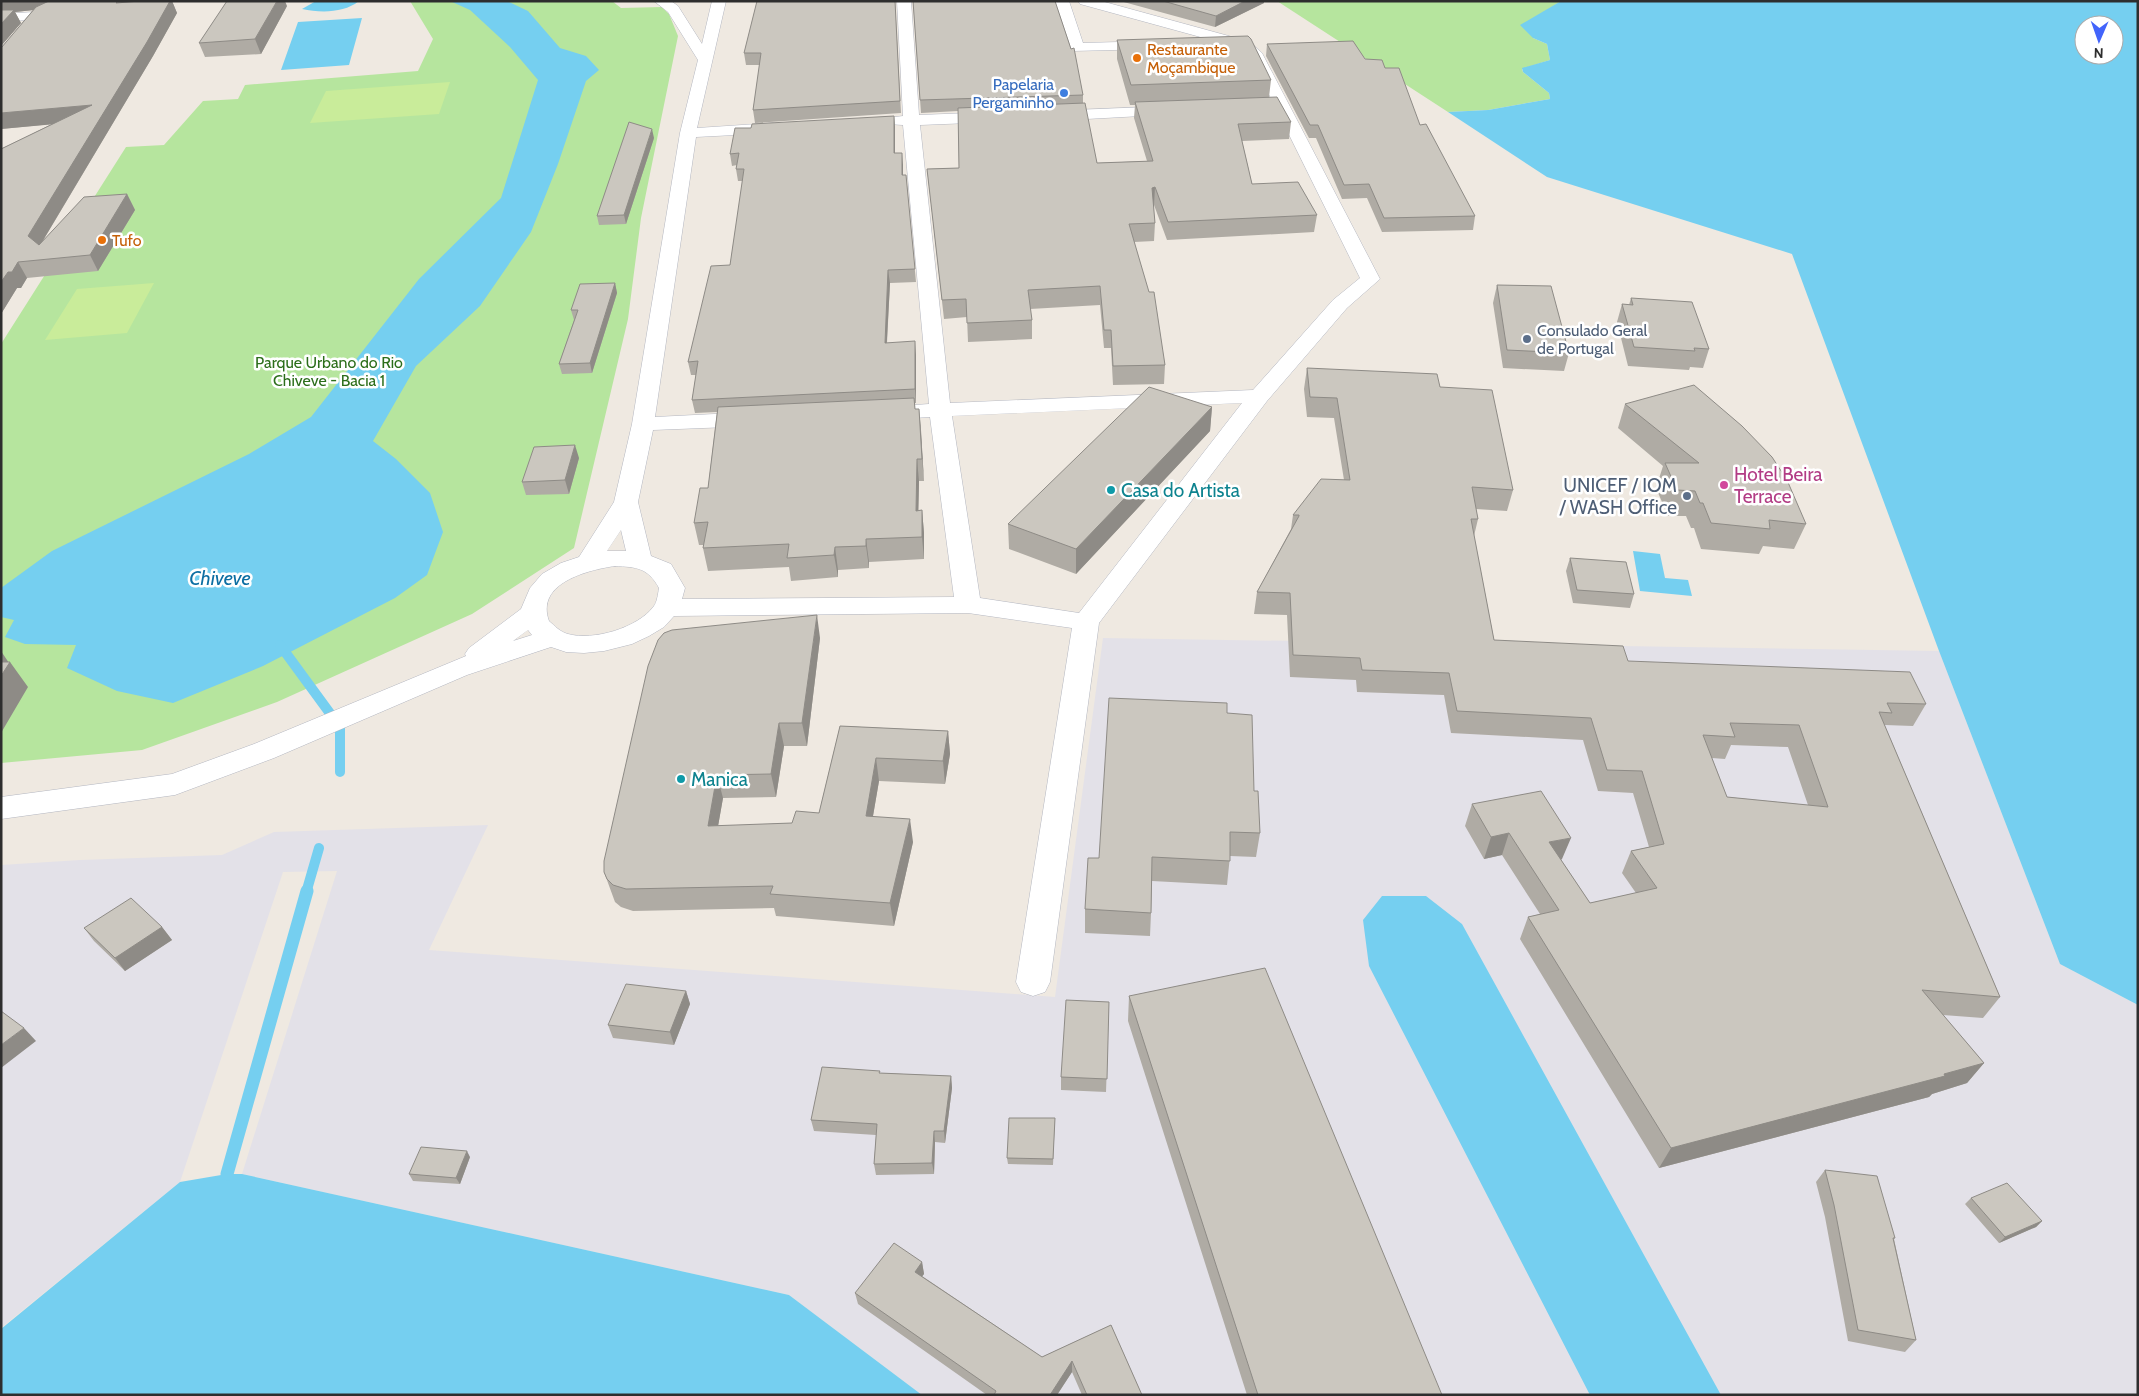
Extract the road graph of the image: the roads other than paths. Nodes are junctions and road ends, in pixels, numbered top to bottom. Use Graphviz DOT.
graph roads {
  1 [pos="17,1"];
  2 [pos="70,1"];
  3 [pos="661,1"];
  4 [pos="719,1"];
  5 [pos="904,1"];
  6 [pos="1062,1"];
  7 [pos="1085,1"];
  8 [pos="36,16"];
  9 [pos="1,18"];
  10 [pos="25,30"];
  11 [pos="1231,40"];
  12 [pos="1184,43"];
  13 [pos="1165,44"];
  14 [pos="704,59"];
  15 [pos="1281,106"];
  16 [pos="1262,107"];
  17 [pos="1184,111"];
  18 [pos="1039,116"];
  19 [pos="1009,117"];
  20 [pos="911,120"];
  21 [pos="882,122"];
  22 [pos="785,127"];
  23 [pos="688,133"];
  24 [pos="1259,396"];
  25 [pos="940,410"];
  26 [pos="861,414"];
  27 [pos="772,418"];
  28 [pos="643,424"];
  29 [pos="626,502"];
  30 [pos="640,560"];
  31 [pos="588,562"];
  32 [pos="968,605"];
  33 [pos="667,608"];
  34 [pos="533,613"];
  35 [pos="1086,622"];
  36 [pos="553,637"];
  37 [pos="457,669"];
  38 [pos="1,808"];
  39 [pos="1033,982"];
  1 -- 8 [label="street"];
  2 -- 8 [label="street"];
  3 -- 14 [label="street"];
  4 -- 14 [label="street"];
  5 -- 20 [label="street"];
  6 -- 13 [label="street"];
  7 -- 11 [label="street"];
  8 -- 9 [label="street"];
  8 -- 10 [label="street"];
  11 -- 12 [label="street"];
  11 -- 15 [label="street"];
  14 -- 23 [label="street"];
  15 -- 16 [label="street"];
  15 -- 24 [label="street"];
  17 -- 18 [label="street"];
  19 -- 20 [label="street"];
  20 -- 21 [label="street"];
  20 -- 25 [label="street"];
  22 -- 23 [label="street"];
  23 -- 28 [label="street"];
  24 -- 25 [label="street"];
  24 -- 35 [label="street"];
  25 -- 26 [label="street"];
  25 -- 32 [label="street"];
  27 -- 28 [label="street"];
  28 -- 29 [label="street"];
  29 -- 30 [label="street"];
  29 -- 31 [label="street"];
  30 -- 31 [label="street"];
  30 -- 33 [label="street"];
  31 -- 34 [label="street"];
  32 -- 33 [label="street"];
  32 -- 35 [label="street"];
  33 -- 36 [label="street"];
  34 -- 36 [label="street"];
  34 -- 37 [label="street"];
  35 -- 39 [label="street"];
  36 -- 37 [label="street"];
  37 -- 38 [label="street"];
}
